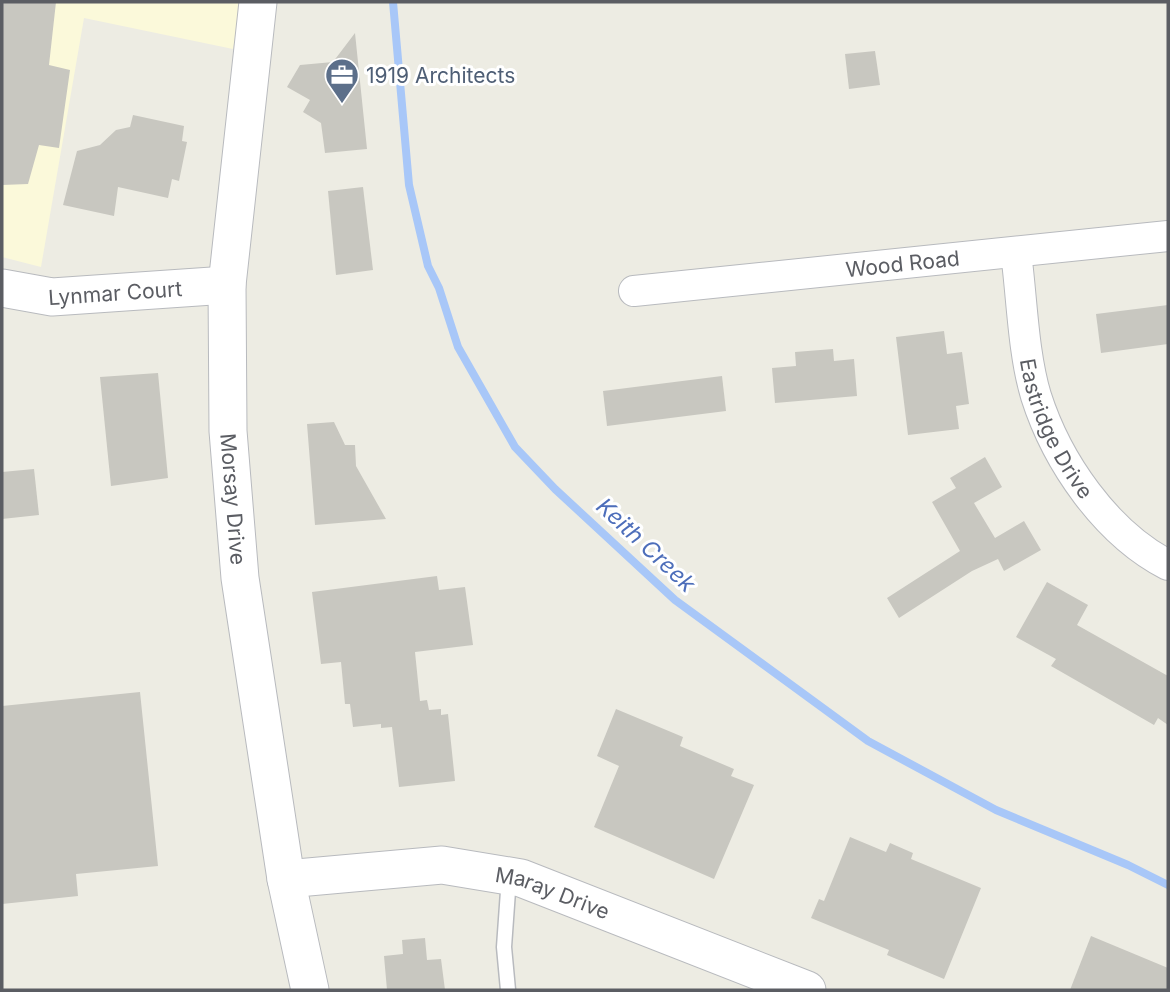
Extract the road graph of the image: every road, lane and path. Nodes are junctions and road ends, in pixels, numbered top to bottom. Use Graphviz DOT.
graph roads {
  1 [pos="258,2"];
  2 [pos="1168,236"];
  3 [pos="1016,253"];
  4 [pos="227,285"];
  5 [pos="2,288"];
  6 [pos="635,291"];
  7 [pos="1168,565"];
  8 [pos="509,876"];
  9 [pos="286,879"];
  10 [pos="310,990"];
  11 [pos="508,990"];
  12 [pos="807,990"];
  1 -- 4 [label="street, Morsay Drive"];
  2 -- 3 [label="street, Wood Road"];
  3 -- 6 [label="street, Wood Road"];
  3 -- 7 [label="street, Eastridge Drive"];
  4 -- 5 [label="street, Lynmar Court"];
  4 -- 9 [label="street, Morsay Drive"];
  8 -- 9 [label="street, Maray Drive"];
  8 -- 11 [label="lane"];
  8 -- 12 [label="street, Maray Drive"];
  9 -- 10 [label="street, Morsay Drive"];
}
